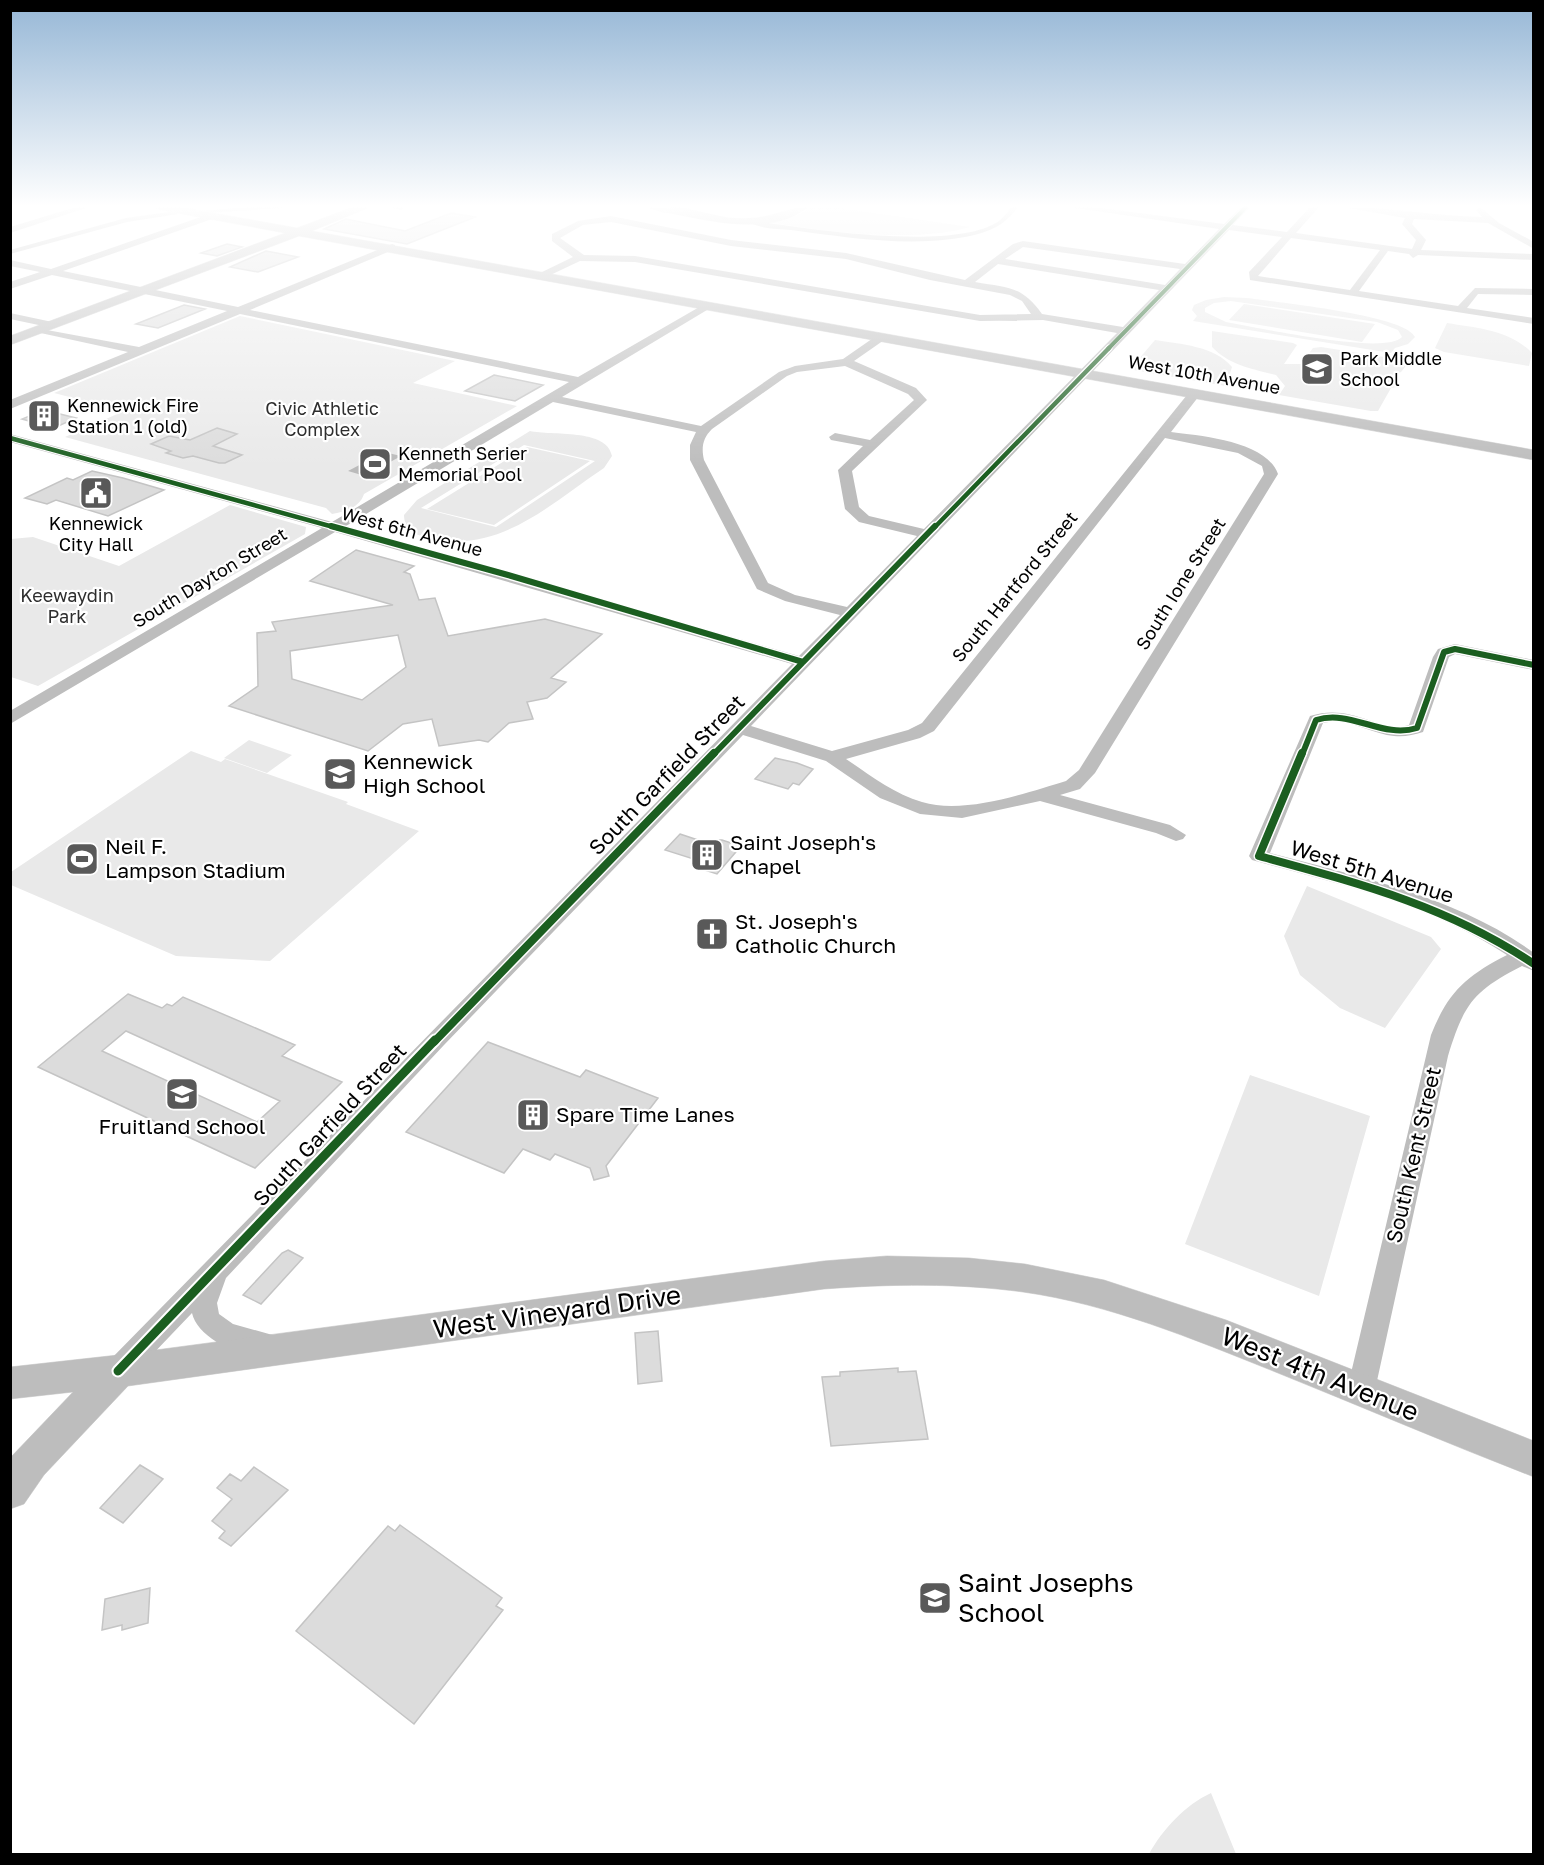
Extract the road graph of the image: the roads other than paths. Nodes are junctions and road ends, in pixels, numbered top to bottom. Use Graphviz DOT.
graph roads {
  1 [pos="135,294"];
  2 [pos="165,294"];
  3 [pos="279,294"];
  4 [pos="652,294"];
  5 [pos="840,294"];
  6 [pos="1016,294"];
  7 [pos="1161,294"];
  8 [pos="1352,294"];
  9 [pos="1473,294"];
  10 [pos="708,304"];
  11 [pos="241,310"];
  12 [pos="1460,310"];
  13 [pos="10,316"];
  14 [pos="1040,317"];
  15 [pos="1533,321"];
  16 [pos="46,327"];
  17 [pos="1126,331"];
  18 [pos="883,336"];
  19 [pos="10,341"];
  20 [pos="140,351"];
  21 [pos="846,362"];
  22 [pos="1085,373"];
  23 [pos="579,381"];
  24 [pos="1195,393"];
  25 [pos="551,398"];
  26 [pos="10,405"];
  27 [pos="704,430"];
  28 [pos="1162,434"];
  29 [pos="835,437"];
  30 [pos="10,438"];
  31 [pos="873,444"];
  32 [pos="1533,454"];
  33 [pos="334,527"];
  34 [pos="928,534"];
  35 [pos="852,614"];
  36 [pos="803,662"];
  37 [pos="1533,665"];
  38 [pos="10,719"];
  39 [pos="739,728"];
  40 [pos="832,757"];
  41 [pos="1040,795"];
  42 [pos="1176,835"];
  43 [pos="1528,960"];
  44 [pos="222,1264"];
  45 [pos="1104,1295"];
  46 [pos="286,1349"];
  47 [pos="118,1371"];
  48 [pos="10,1383"];
  49 [pos="1361,1390"];
  50 [pos="1533,1459"];
  51 [pos="10,1491"];
  1 -- 16 [label="main road"];
  2 -- 11 [label="street"];
  3 -- 11 [label="street"];
  4 -- 10 [label="main road, West 10th Avenue"];
  5 -- 14 [label="street"];
  6 -- 14 [label="street"];
  7 -- 17 [label="street, South Garfield Street"];
  8 -- 12 [label="street"];
  9 -- 12 [label="street"];
  10 -- 18 [label="main road, West 10th Avenue"];
  10 -- 23 [label="street, South Dayton Street"];
  11 -- 20 [label="street"];
  11 -- 23 [label="street"];
  12 -- 15 [label="street"];
  13 -- 16 [label="street"];
  14 -- 17 [label="street"];
  16 -- 19 [label="main road"];
  16 -- 20 [label="street"];
  17 -- 22 [label="street, South Garfield Street"];
  18 -- 21 [label="street"];
  18 -- 22 [label="main road, West 10th Avenue"];
  20 -- 26 [label="street"];
  21 -- 27 [label="street"];
  21 -- 31 [label="street"];
  22 -- 24 [label="main road, West 10th Avenue"];
  22 -- 34 [label="street, South Garfield Street"];
  23 -- 25 [label="street, South Dayton Street"];
  24 -- 28 [label="street, South Hartford Street"];
  24 -- 32 [label="main road, West 10th Avenue"];
  25 -- 27 [label="street"];
  25 -- 33 [label="street, South Dayton Street"];
  27 -- 35 [label="street"];
  28 -- 40 [label="street, South Hartford Street"];
  28 -- 41 [label="street, South Ione Street"];
  29 -- 31 [label="street"];
  30 -- 33 [label="street, West 6th Avenue"];
  31 -- 34 [label="street"];
  33 -- 36 [label="street, West 6th Avenue"];
  33 -- 38 [label="street, South Dayton Street"];
  34 -- 35 [label="street, South Garfield Street"];
  35 -- 36 [label="street, South Garfield Street"];
  36 -- 39 [label="street, South Garfield Street"];
  37 -- 43 [label="street, West 5th Avenue"];
  39 -- 40 [label="street"];
  39 -- 44 [label="street, South Garfield Street"];
  40 -- 41 [label="street"];
  41 -- 42 [label="street"];
  43 -- 49 [label="street, South Kent Street"];
  44 -- 46 [label="street"];
  44 -- 47 [label="street, South Garfield Street"];
  45 -- 46 [label="main road, West Vineyard Drive"];
  45 -- 49 [label="main road, West 4th Avenue"];
  46 -- 47 [label="main road, West Vineyard Drive"];
  47 -- 48 [label="main road, West Vineyard Drive"];
  47 -- 51 [label="main road"];
  49 -- 50 [label="main road, West 4th Avenue"];
}
